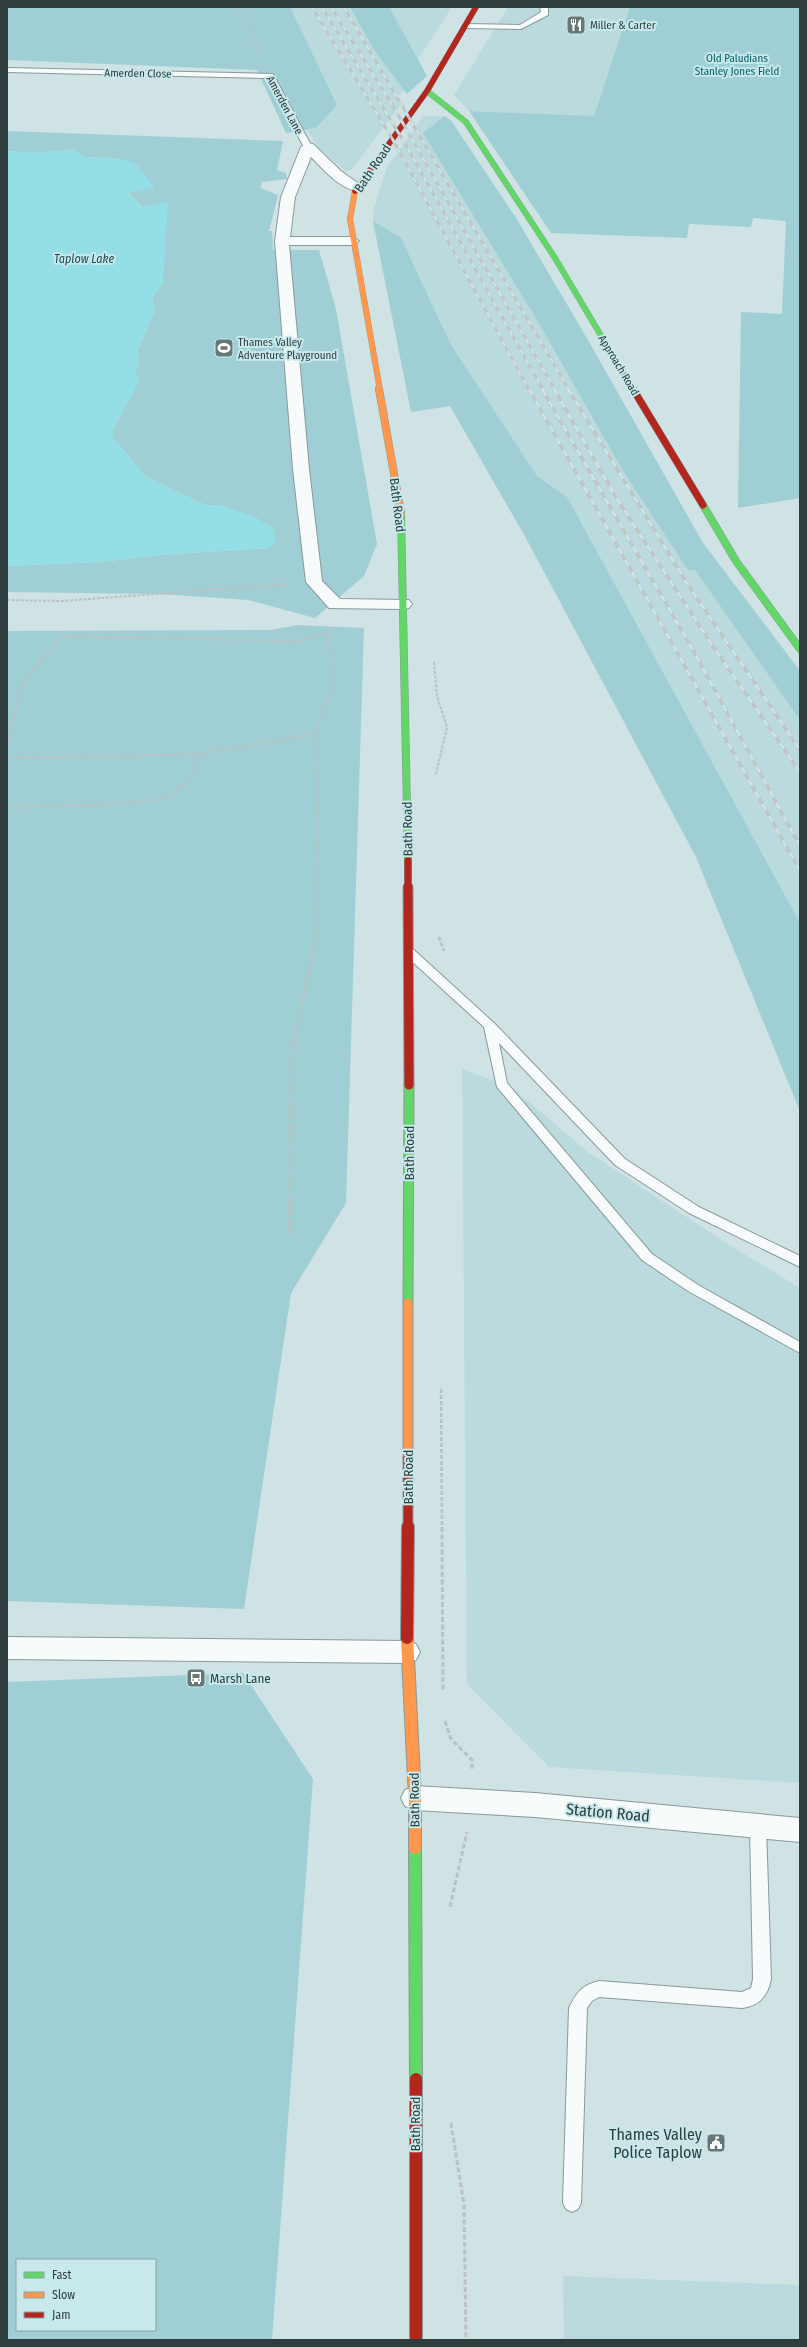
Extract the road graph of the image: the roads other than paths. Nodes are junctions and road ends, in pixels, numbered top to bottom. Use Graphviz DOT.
graph roads {
  1 [pos="476,7"];
  2 [pos="544,7"];
  3 [pos="466,26"];
  4 [pos="7,70"];
  5 [pos="270,76"];
  6 [pos="427,91"];
  7 [pos="308,147"];
  8 [pos="356,187"];
  9 [pos="282,241"];
  10 [pos="352,241"];
  11 [pos="403,604"];
  12 [pos="800,649"];
  13 [pos="410,953"];
  14 [pos="490,1026"];
  15 [pos="800,1262"];
  16 [pos="800,1348"];
  17 [pos="7,1648"];
  18 [pos="407,1652"];
  19 [pos="415,1798"];
  20 [pos="758,1826"];
  21 [pos="800,1830"];
  22 [pos="572,2203"];
  23 [pos="416,2340"];
  1 -- 3 [label="main road, Bath Road"];
  2 -- 3 [label="lane"];
  3 -- 6 [label="main road, Bath Road"];
  4 -- 5 [label="lane, Amerden Close"];
  5 -- 7 [label="lane, Amerden Lane"];
  6 -- 8 [label="main road, Bath Road"];
  6 -- 12 [label="main road, Approach Road"];
  7 -- 8 [label="street, Amerden Lane"];
  7 -- 9 [label="street"];
  8 -- 10 [label="main road, Bath Road"];
  9 -- 10 [label="street"];
  9 -- 11 [label="street"];
  10 -- 11 [label="main road, Bath Road"];
  11 -- 13 [label="main road, Bath Road"];
  13 -- 14 [label="lane"];
  13 -- 18 [label="main road, Bath Road"];
  14 -- 15 [label="lane"];
  14 -- 16 [label="lane"];
  17 -- 18 [label="street"];
  18 -- 19 [label="main road, Bath Road"];
  19 -- 20 [label="street, Station Road"];
  19 -- 23 [label="main road, Bath Road"];
  20 -- 21 [label="street, Station Road"];
  20 -- 22 [label="lane"];
}
